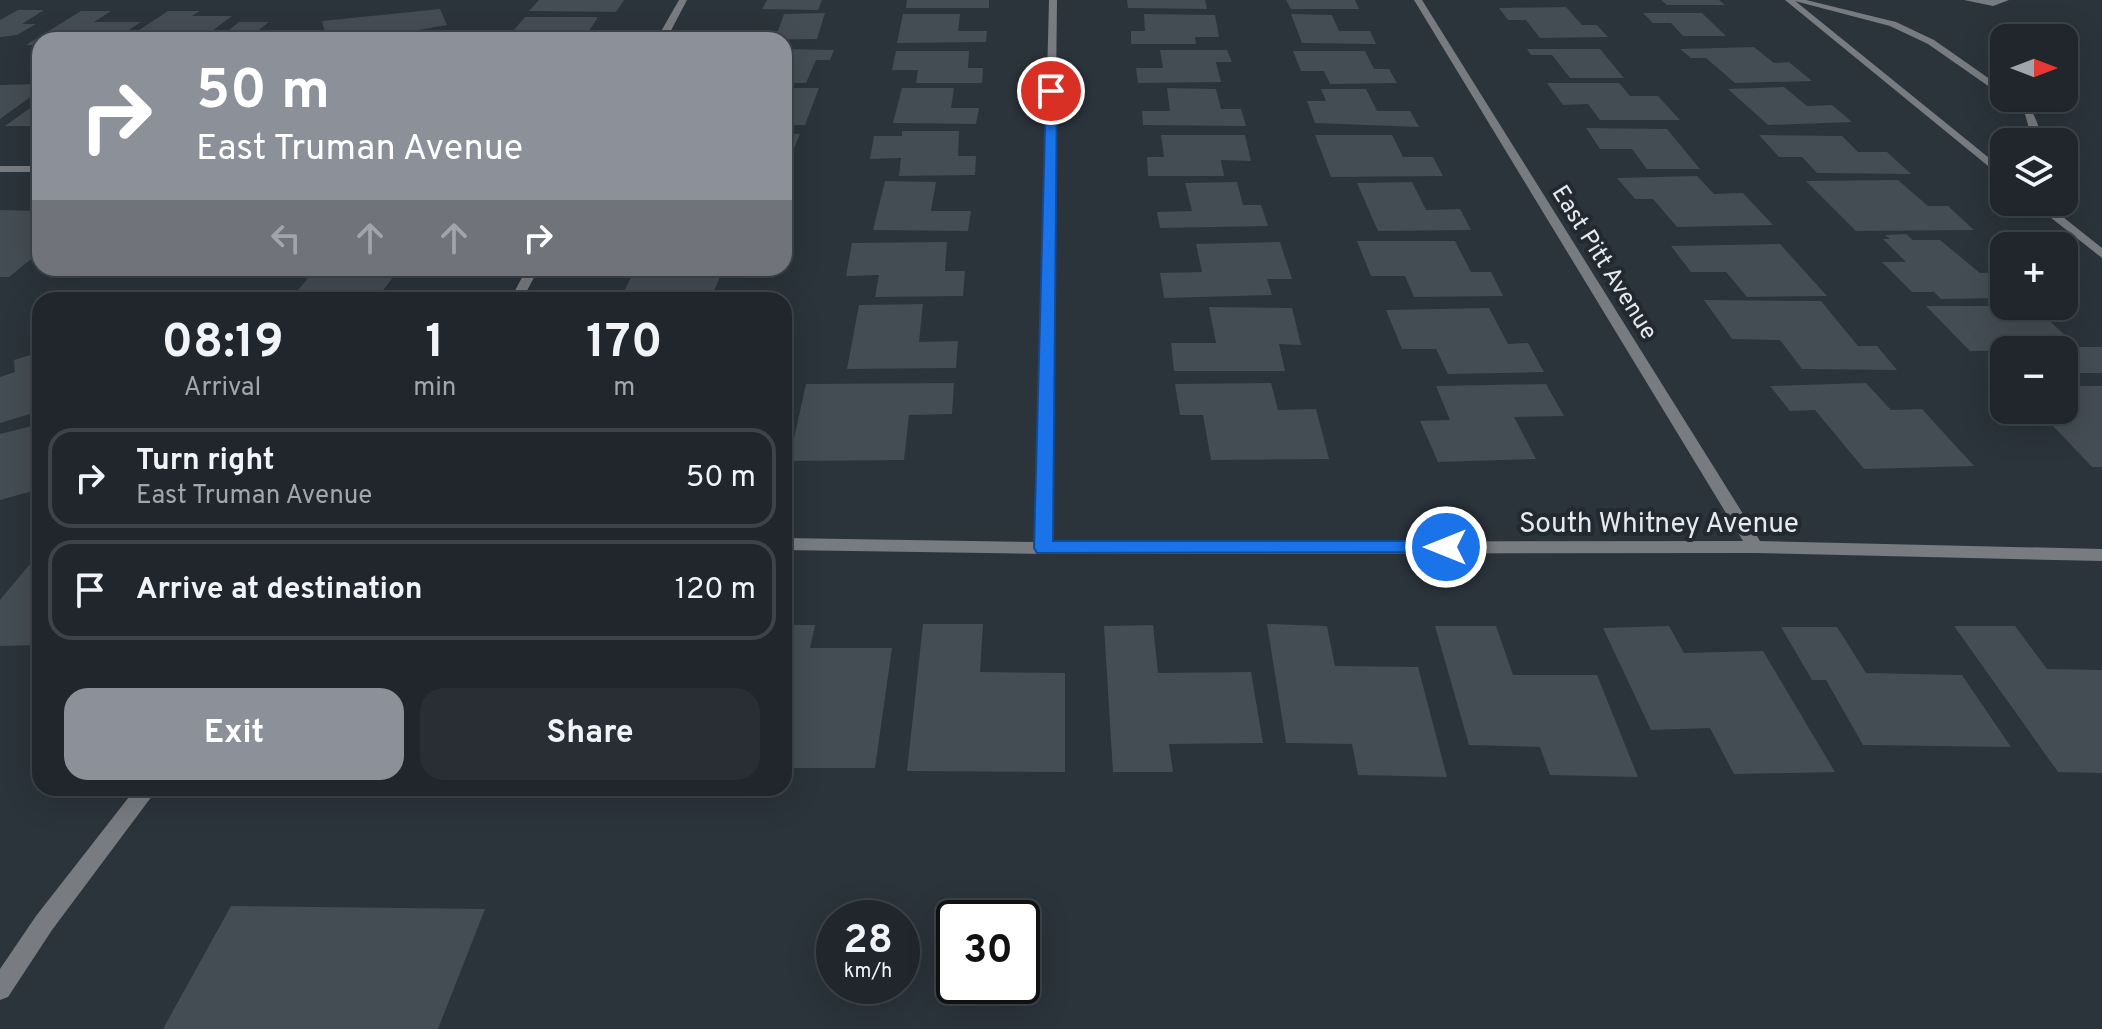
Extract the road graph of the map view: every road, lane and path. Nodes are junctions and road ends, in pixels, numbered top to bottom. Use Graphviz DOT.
graph roads {
  1 [pos="683,0"];
  2 [pos="1053,0"];
  3 [pos="1418,0"];
  4 [pos="1792,0"];
  5 [pos="1968,0"];
  6 [pos="2005,0"];
  7 [pos="665,32"];
  8 [pos="1990,84"];
  9 [pos="1990,163"];
  10 [pos="0,169"];
  11 [pos="32,169"];
  12 [pos="2054,216"];
  13 [pos="2102,254"];
  14 [pos="792,544"];
  15 [pos="1755,547"];
  16 [pos="1043,548"];
  17 [pos="2102,555"];
  18 [pos="142,796"];
  19 [pos="0,989"];
  1 -- 7 [label="street"];
  2 -- 16 [label="street"];
  3 -- 15 [label="street, East Pitt Avenue"];
  4 -- 8 [label="street"];
  4 -- 9 [label="street"];
  5 -- 6 [label="street"];
  10 -- 11 [label="street"];
  12 -- 13 [label="street"];
  14 -- 16 [label="street, South Whitney Avenue"];
  15 -- 16 [label="street, South Whitney Avenue"];
  15 -- 17 [label="street, South Whitney Avenue"];
  18 -- 19 [label="street"];
}
